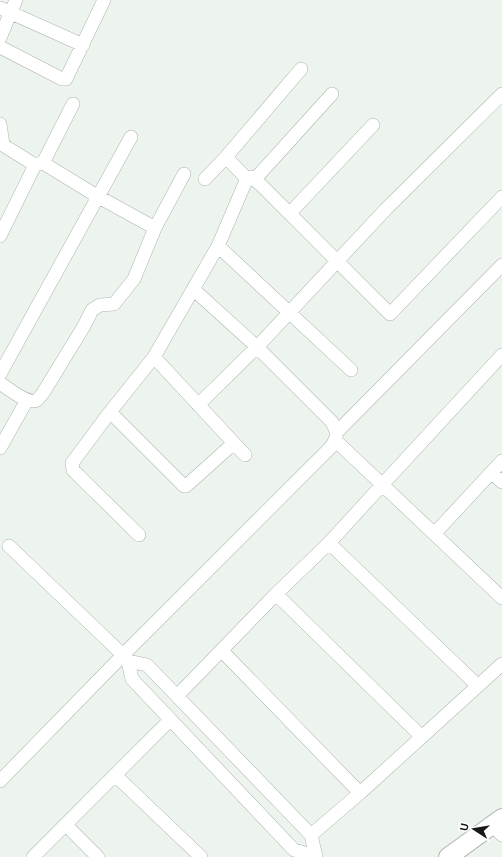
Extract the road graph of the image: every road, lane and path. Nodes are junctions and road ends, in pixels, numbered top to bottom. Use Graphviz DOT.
graph roads {
  1 [pos="16,0"];
  2 [pos="104,0"];
  3 [pos="5,10"];
  4 [pos="0,38"];
  5 [pos="83,45"];
  6 [pos="0,47"];
  7 [pos="301,69"];
  8 [pos="332,94"];
  9 [pos="502,94"];
  10 [pos="73,104"];
  11 [pos="0,124"];
  12 [pos="373,125"];
  13 [pos="131,137"];
  14 [pos="226,157"];
  15 [pos="39,164"];
  16 [pos="184,174"];
  17 [pos="205,179"];
  18 [pos="251,179"];
  19 [pos="97,196"];
  20 [pos="502,197"];
  21 [pos="290,213"];
  22 [pos="155,228"];
  23 [pos="0,236"];
  24 [pos="218,246"];
  25 [pos="338,260"];
  26 [pos="502,265"];
  27 [pos="193,289"];
  28 [pos="289,311"];
  29 [pos="257,347"];
  30 [pos="502,355"];
  31 [pos="154,357"];
  32 [pos="351,370"];
  33 [pos="0,374"];
  34 [pos="0,383"];
  35 [pos="27,400"];
  36 [pos="198,405"];
  37 [pos="110,412"];
  38 [pos="336,436"];
  39 [pos="234,443"];
  40 [pos="0,448"];
  41 [pos="245,455"];
  42 [pos="502,461"];
  43 [pos="492,473"];
  44 [pos="502,482"];
  45 [pos="382,485"];
  46 [pos="435,533"];
  47 [pos="139,535"];
  48 [pos="329,543"];
  49 [pos="9,546"];
  50 [pos="276,594"];
  51 [pos="502,598"];
  52 [pos="222,651"];
  53 [pos="125,658"];
  54 [pos="502,664"];
  55 [pos="478,686"];
  56 [pos="177,696"];
  57 [pos="170,720"];
  58 [pos="422,737"];
  59 [pos="220,741"];
  60 [pos="205,757"];
  61 [pos="115,775"];
  62 [pos="0,781"];
  63 [pos="360,793"];
  64 [pos="66,824"];
  65 [pos="499,826"];
  66 [pos="311,835"];
  67 [pos="290,854"];
  68 [pos="316,856"];
  69 [pos="451,856"];
  70 [pos="33,857"];
  71 [pos="98,857"];
  72 [pos="201,857"];
  1 -- 3 [label="street"];
  2 -- 5 [label="street"];
  3 -- 4 [label="street"];
  3 -- 5 [label="street"];
  5 -- 6 [label="street"];
  7 -- 14 [label="street"];
  8 -- 18 [label="street"];
  9 -- 25 [label="street"];
  10 -- 15 [label="street"];
  11 -- 15 [label="street"];
  12 -- 21 [label="street"];
  13 -- 19 [label="street"];
  14 -- 17 [label="street"];
  14 -- 18 [label="street"];
  15 -- 19 [label="street"];
  15 -- 23 [label="street"];
  16 -- 22 [label="street"];
  18 -- 21 [label="street"];
  18 -- 24 [label="street"];
  19 -- 22 [label="street"];
  19 -- 33 [label="street"];
  20 -- 25 [label="street"];
  21 -- 25 [label="street"];
  22 -- 35 [label="street"];
  24 -- 27 [label="street"];
  24 -- 28 [label="street"];
  25 -- 28 [label="street"];
  26 -- 38 [label="street"];
  27 -- 29 [label="street"];
  27 -- 31 [label="street"];
  28 -- 29 [label="street"];
  28 -- 32 [label="street"];
  29 -- 36 [label="street"];
  29 -- 38 [label="street"];
  30 -- 45 [label="street"];
  31 -- 36 [label="street"];
  31 -- 37 [label="street"];
  34 -- 35 [label="street"];
  35 -- 40 [label="street"];
  36 -- 39 [label="street"];
  37 -- 39 [label="street"];
  37 -- 47 [label="street"];
  38 -- 45 [label="street"];
  38 -- 53 [label="street"];
  39 -- 41 [label="street"];
  42 -- 43 [label="street"];
  43 -- 44 [label="street"];
  43 -- 46 [label="street"];
  45 -- 46 [label="street"];
  45 -- 48 [label="street"];
  46 -- 51 [label="street"];
  48 -- 50 [label="street"];
  48 -- 55 [label="street"];
  49 -- 53 [label="street"];
  50 -- 52 [label="street"];
  50 -- 58 [label="street"];
  52 -- 56 [label="street"];
  52 -- 63 [label="street"];
  53 -- 56 [label="street"];
  53 -- 57 [label="street"];
  53 -- 62 [label="street"];
  54 -- 55 [label="street"];
  55 -- 58 [label="street"];
  56 -- 59 [label="street"];
  57 -- 60 [label="street"];
  57 -- 61 [label="street"];
  58 -- 63 [label="street"];
  59 -- 60 [label="street"];
  59 -- 66 [label="street"];
  60 -- 67 [label="street"];
  61 -- 64 [label="street"];
  61 -- 72 [label="street"];
  63 -- 66 [label="street"];
  64 -- 70 [label="street"];
  64 -- 71 [label="street"];
  65 -- 69 [label="main road"];
  66 -- 68 [label="street"];
  67 -- 68 [label="street"];
}
